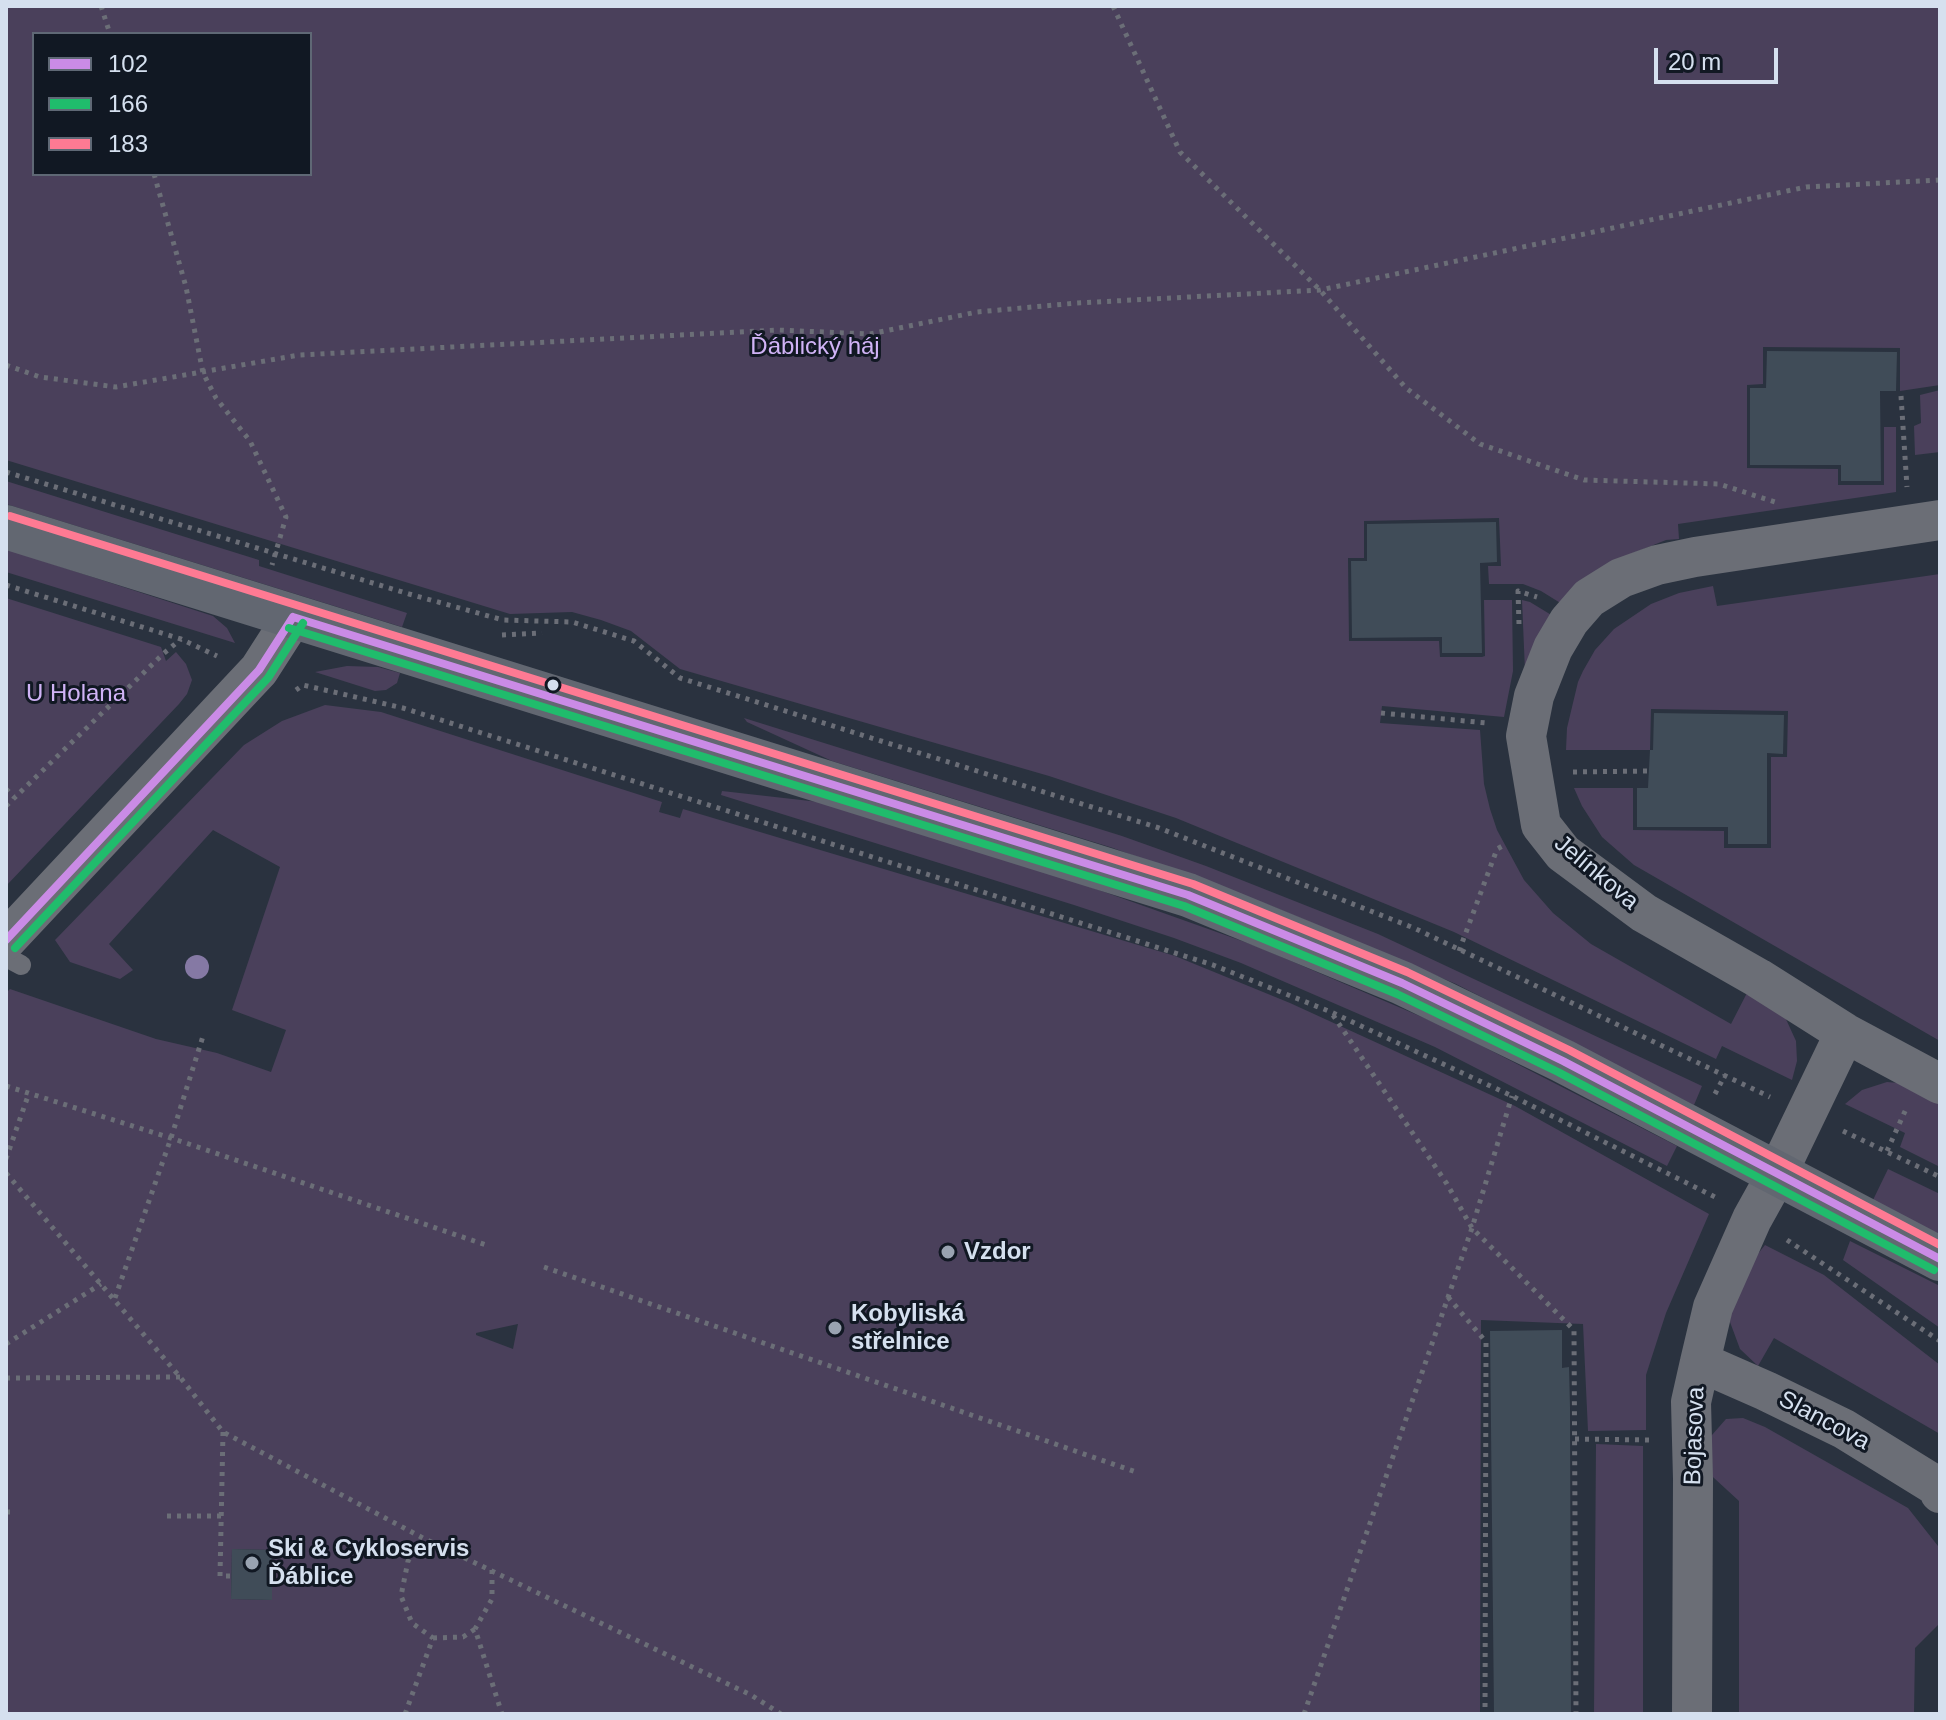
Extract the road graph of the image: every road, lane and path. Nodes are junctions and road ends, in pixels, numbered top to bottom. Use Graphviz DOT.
graph roads {
  1 [pos="101,6"];
  2 [pos="1113,6"];
  3 [pos="109,32"];
  4 [pos="155,176"];
  5 [pos="1940,180"];
  6 [pos="1320,290"];
  7 [pos="6,365"];
  8 [pos="203,373"];
  9 [pos="1901,396"];
  10 [pos="6,472"];
  11 [pos="1908,497"];
  12 [pos="1777,503"];
  13 [pos="1940,520"];
  14 [pos="6,527"];
  15 [pos="275,554"];
  16 [pos="6,585"];
  17 [pos="409,594"];
  18 [pos="405,607"];
  19 [pos="293,617"];
  20 [pos="181,639"];
  21 [pos="222,658"];
  22 [pos="680,678"];
  23 [pos="303,685"];
  24 [pos="1649,771"];
  25 [pos="1560,772"];
  26 [pos="6,789"];
  27 [pos="14,797"];
  28 [pos="6,806"];
  29 [pos="1497,849"];
  30 [pos="1459,951"];
  31 [pos="11,954"];
  32 [pos="1331,1012"];
  33 [pos="204,1033"];
  34 [pos="1845,1033"];
  35 [pos="1940,1084"];
  36 [pos="6,1086"];
  37 [pos="29,1093"];
  38 [pos="1512,1096"];
  39 [pos="1833,1126"];
  40 [pos="171,1138"];
  41 [pos="6,1159"];
  42 [pos="6,1173"];
  43 [pos="1777,1174"];
  44 [pos="1940,1177"];
  45 [pos="1720,1200"];
  46 [pos="1472,1228"];
  47 [pos="1780,1235"];
  48 [pos="486,1245"];
  49 [pos="1940,1259"];
  50 [pos="544,1267"];
  51 [pos="101,1284"];
  52 [pos="1448,1297"];
  53 [pos="115,1299"];
  54 [pos="1940,1341"];
  55 [pos="6,1344"];
  56 [pos="1700,1362"];
  57 [pos="180,1377"];
  58 [pos="6,1378"];
  59 [pos="223,1432"];
  60 [pos="1575,1439"];
  61 [pos="1652,1440"];
  62 [pos="1136,1472"];
  63 [pos="1940,1493"];
  64 [pos="6,1512"];
  65 [pos="15,1512"];
  66 [pos="167,1516"];
  67 [pos="221,1516"];
  68 [pos="423,1538"];
  69 [pos="492,1570"];
  70 [pos="231,1576"];
  71 [pos="475,1629"];
  72 [pos="433,1638"];
  73 [pos="405,1714"];
  74 [pos="502,1714"];
  75 [pos="781,1714"];
  76 [pos="1304,1714"];
  77 [pos="1485,1714"];
  78 [pos="1576,1714"];
  79 [pos="1692,1714"];
  1 -- 3 [label="path"];
  2 -- 6 [label="path"];
  4 -- 8 [label="path"];
  5 -- 6 [label="path"];
  6 -- 8 [label="path"];
  6 -- 12 [label="path"];
  7 -- 8 [label="path"];
  8 -- 15 [label="path"];
  9 -- 11 [label="path"];
  10 -- 15 [label="path"];
  13 -- 34 [label="street, Jelínkova"];
  14 -- 19 [label="street"];
  15 -- 17 [label="path"];
  16 -- 20 [label="path"];
  17 -- 18 [label="path"];
  17 -- 22 [label="path"];
  19 -- 31 [label="street"];
  19 -- 43 [label="street"];
  20 -- 21 [label="path"];
  20 -- 27 [label="path"];
  23 -- 32 [label="path"];
  24 -- 25 [label="path"];
  26 -- 27 [label="path"];
  27 -- 28 [label="path"];
  29 -- 30 [label="path"];
  32 -- 38 [label="path"];
  32 -- 46 [label="path"];
  33 -- 40 [label="path"];
  34 -- 35 [label="street, Jelínkova"];
  34 -- 43 [label="street"];
  36 -- 37 [label="path"];
  37 -- 40 [label="path"];
  37 -- 41 [label="path"];
  38 -- 45 [label="path"];
  38 -- 46 [label="path"];
  39 -- 44 [label="path"];
  40 -- 48 [label="path"];
  40 -- 53 [label="path"];
  42 -- 51 [label="path"];
  43 -- 49 [label="street"];
  43 -- 56 [label="street, Bojasova"];
  46 -- 52 [label="path"];
  46 -- 60 [label="path"];
  47 -- 54 [label="path"];
  50 -- 62 [label="path"];
  51 -- 53 [label="path"];
  51 -- 55 [label="path"];
  52 -- 76 [label="path"];
  52 -- 77 [label="path"];
  53 -- 57 [label="path"];
  56 -- 63 [label="street, Slancova"];
  56 -- 79 [label="street, Bojasova"];
  57 -- 58 [label="path"];
  57 -- 59 [label="path"];
  59 -- 67 [label="path"];
  59 -- 68 [label="path"];
  60 -- 61 [label="path"];
  60 -- 78 [label="path"];
  64 -- 65 [label="path"];
  66 -- 67 [label="path"];
  67 -- 70 [label="path"];
  68 -- 69 [label="path"];
  68 -- 72 [label="path"];
  69 -- 71 [label="path"];
  69 -- 75 [label="path"];
  71 -- 72 [label="path"];
  71 -- 74 [label="path"];
  72 -- 73 [label="path"];
}
